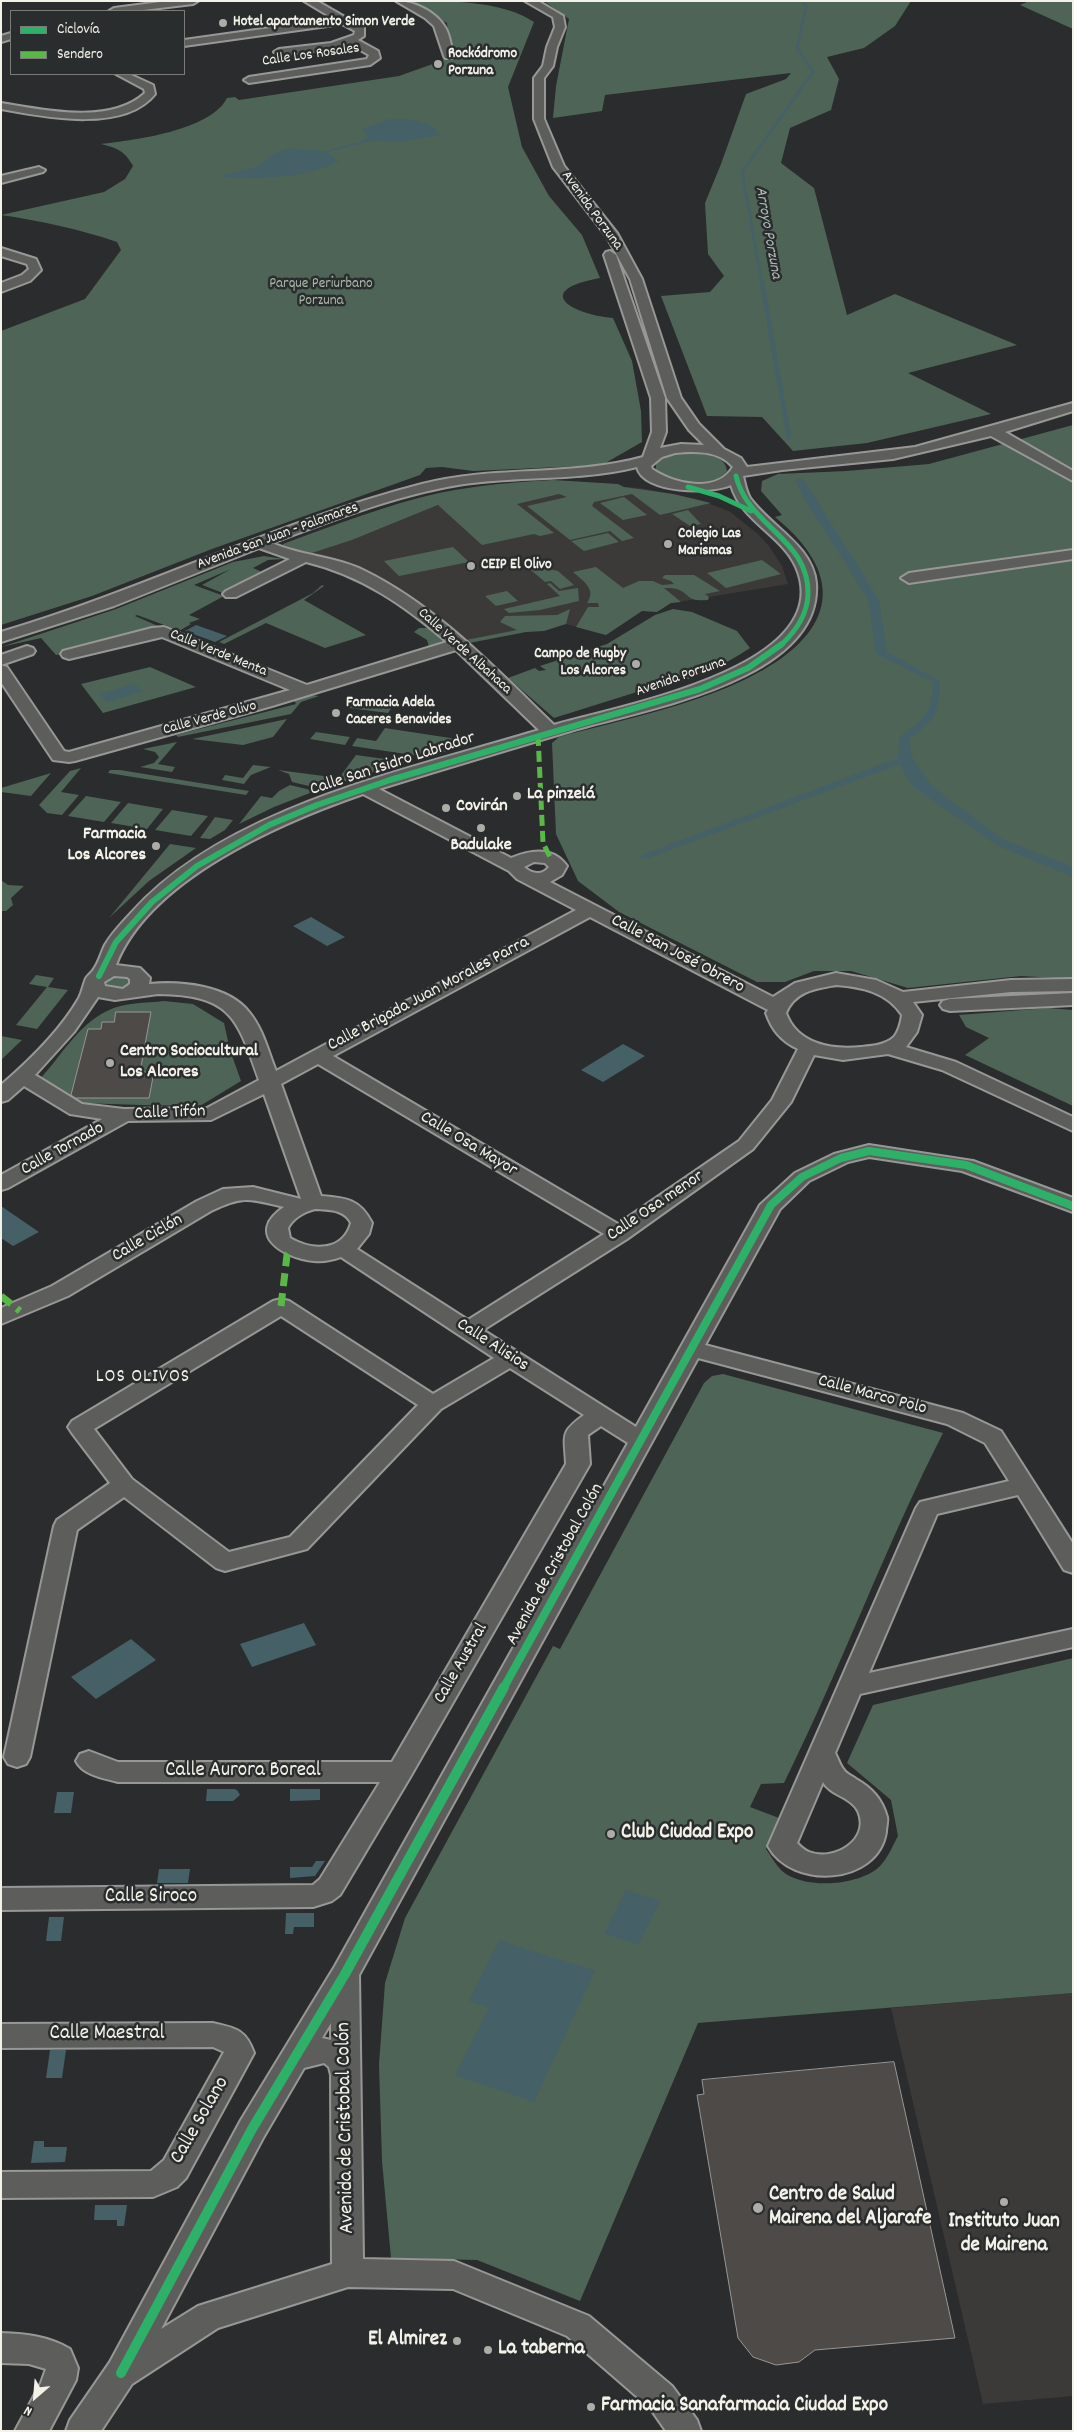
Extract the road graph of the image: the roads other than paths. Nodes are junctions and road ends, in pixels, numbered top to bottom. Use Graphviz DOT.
graph roads {
  1 [pos="130,1"];
  2 [pos="192,1"];
  3 [pos="309,1"];
  4 [pos="401,1"];
  5 [pos="525,2"];
  6 [pos="140,7"];
  7 [pos="120,10"];
  8 [pos="342,21"];
  9 [pos="352,40"];
  10 [pos="185,43"];
  11 [pos="279,52"];
  12 [pos="449,56"];
  13 [pos="123,75"];
  14 [pos="249,80"];
  15 [pos="1,106"];
  16 [pos="40,170"];
  17 [pos="1,180"];
  18 [pos="1,252"];
  19 [pos="1,288"];
  20 [pos="1073,407"];
  21 [pos="990,430"];
  22 [pos="724,454"];
  23 [pos="649,459"];
  24 [pos="790,465"];
  25 [pos="564,472"];
  26 [pos="737,475"];
  27 [pos="1073,477"];
  28 [pos="660,482"];
  29 [pos="688,487"];
  30 [pos="759,516"];
  31 [pos="259,542"];
  32 [pos="1073,554"];
  33 [pos="303,558"];
  34 [pos="909,578"];
  35 [pos="230,594"];
  36 [pos="1,636"];
  37 [pos="459,644"];
  38 [pos="219,648"];
  39 [pos="27,652"];
  40 [pos="69,654"];
  41 [pos="1,660"];
  42 [pos="1,670"];
  43 [pos="311,690"];
  44 [pos="550,731"];
  45 [pos="365,788"];
  46 [pos="522,872"];
  47 [pos="585,906"];
  48 [pos="122,936"];
  49 [pos="133,972"];
  50 [pos="96,980"];
  51 [pos="1073,985"];
  52 [pos="126,993"];
  53 [pos="1073,999"];
  54 [pos="905,1004"];
  55 [pos="777,1007"];
  56 [pos="72,1021"];
  57 [pos="808,1048"];
  58 [pos="889,1048"];
  59 [pos="317,1055"];
  60 [pos="22,1077"];
  61 [pos="270,1084"];
  62 [pos="1,1096"];
  63 [pos="124,1115"];
  64 [pos="1073,1125"];
  65 [pos="1,1184"];
  66 [pos="306,1204"];
  67 [pos="1073,1206"];
  68 [pos="619,1234"];
  69 [pos="343,1249"];
  70 [pos="1,1317"];
  71 [pos="468,1330"];
  72 [pos="692,1349"];
  73 [pos="510,1358"];
  74 [pos="433,1404"];
  75 [pos="600,1415"];
  76 [pos="642,1441"];
  77 [pos="124,1485"];
  78 [pos="1023,1486"];
  79 [pos="1073,1564"];
  80 [pos="1073,1638"];
  81 [pos="850,1687"];
  82 [pos="822,1753"];
  83 [pos="17,1757"];
  84 [pos="89,1761"];
  85 [pos="400,1772"];
  86 [pos="300,1896"];
  87 [pos="1,1899"];
  88 [pos="344,1974"];
  89 [pos="213,2035"];
  90 [pos="1,2036"];
  91 [pos="293,2060"];
  92 [pos="346,2076"];
  93 [pos="1,2185"];
  94 [pos="348,2273"];
  95 [pos="15,2348"];
  96 [pos="121,2374"];
  97 [pos="31,2431"];
  98 [pos="82,2431"];
  99 [pos="685,2431"];
  1 -- 6 [label="street"];
  2 -- 6 [label="street"];
  3 -- 8 [label="street"];
  4 -- 12 [label="street"];
  5 -- 22 [label="street, Avenida Porzuna"];
  5 -- 23 [label="street, Avenida Porzuna"];
  6 -- 7 [label="street"];
  8 -- 9 [label="street"];
  8 -- 10 [label="street"];
  9 -- 11 [label="street"];
  9 -- 14 [label="street, Calle Los Rosales"];
  13 -- 15 [label="street"];
  16 -- 17 [label="street"];
  18 -- 19 [label="street"];
  20 -- 21 [label="street"];
  21 -- 24 [label="street"];
  21 -- 27 [label="street"];
  22 -- 23 [label="street"];
  22 -- 24 [label="street"];
  22 -- 26 [label="street"];
  23 -- 25 [label="street"];
  23 -- 28 [label="street"];
  24 -- 26 [label="street"];
  25 -- 28 [label="street"];
  25 -- 31 [label="street, Avenida San Juan - Palomares"];
  26 -- 29 [label="street"];
  26 -- 30 [label="street"];
  28 -- 29 [label="street"];
  29 -- 30 [label="street"];
  30 -- 44 [label="street, Avenida Porzuna"];
  31 -- 33 [label="street, Calle Verde Albahaca"];
  31 -- 36 [label="street, Avenida San Juan - Palomares"];
  32 -- 34 [label="street"];
  33 -- 35 [label="street"];
  33 -- 37 [label="street, Calle Verde Albahaca"];
  37 -- 43 [label="street, Calle Verde Olivo"];
  37 -- 44 [label="street, Calle Verde Albahaca"];
  38 -- 43 [label="street, Calle Verde Menta"];
  39 -- 41 [label="street"];
  40 -- 43 [label="street, Calle Verde Menta"];
  42 -- 43 [label="street, Calle Verde Olivo"];
  44 -- 45 [label="street, Calle San Isidro Labrador"];
  45 -- 46 [label="street, Calle San José Obrero"];
  45 -- 48 [label="street, Calle San Isidro Labrador"];
  46 -- 47 [label="street, Calle San José Obrero"];
  46 -- 47 [label="street, Calle San José Obrero"];
  47 -- 55 [label="street, Calle San José Obrero"];
  47 -- 59 [label="street, Calle Brigada Juan Morales Parra"];
  48 -- 49 [label="street"];
  48 -- 50 [label="street, Calle San Isidro Labrador"];
  49 -- 50 [label="street"];
  49 -- 52 [label="street"];
  50 -- 52 [label="street"];
  50 -- 56 [label="street, Calle San Isidro Labrador"];
  51 -- 54 [label="street"];
  52 -- 56 [label="street, Calle San Isidro Labrador"];
  52 -- 61 [label="street"];
  53 -- 54 [label="street"];
  54 -- 55 [label="street"];
  54 -- 58 [label="street"];
  55 -- 57 [label="street"];
  56 -- 60 [label="street, Calle San Isidro Labrador"];
  57 -- 58 [label="street"];
  57 -- 68 [label="street, Calle Osa menor"];
  58 -- 64 [label="street"];
  59 -- 61 [label="street, Calle Brigada Juan Morales Parra"];
  59 -- 68 [label="street, Calle Osa Mayor"];
  60 -- 62 [label="street, Calle San Isidro Labrador"];
  60 -- 63 [label="street"];
  61 -- 63 [label="street, Calle Tifón"];
  61 -- 66 [label="street"];
  63 -- 65 [label="street, Calle Tornado"];
  66 -- 69 [label="street"];
  66 -- 69 [label="street"];
  66 -- 70 [label="street, Calle Ciclón"];
  67 -- 72 [label="street, Avenida de Cristobal Colón"];
  68 -- 71 [label="street, Calle Osa menor"];
  69 -- 71 [label="street, Calle Alisios"];
  71 -- 73 [label="street, Calle Alisios"];
  72 -- 76 [label="street, Avenida de Cristobal Colón"];
  72 -- 78 [label="street, Calle Marco Polo"];
  73 -- 74 [label="street"];
  73 -- 75 [label="street, Calle Alisios"];
  74 -- 77 [label="street"];
  74 -- 77 [label="street"];
  75 -- 76 [label="street, Calle Alisios"];
  75 -- 85 [label="street, Calle Austral"];
  76 -- 88 [label="street, Avenida de Cristobal Colón"];
  77 -- 83 [label="street"];
  78 -- 79 [label="street, Calle Marco Polo"];
  78 -- 81 [label="street"];
  80 -- 81 [label="street"];
  81 -- 82 [label="street"];
  84 -- 85 [label="street, Calle Aurora Boreal"];
  85 -- 86 [label="street, Calle Austral"];
  86 -- 87 [label="street, Calle Siroco"];
  88 -- 91 [label="street"];
  88 -- 92 [label="street, Avenida de Cristobal Colón"];
  89 -- 90 [label="street, Calle Maestral"];
  89 -- 93 [label="street, Calle Solano"];
  91 -- 92 [label="street"];
  91 -- 96 [label="street"];
  92 -- 94 [label="street, Avenida de Cristobal Colón"];
  94 -- 96 [label="street"];
  94 -- 99 [label="street"];
  95 -- 97 [label="street"];
  96 -- 98 [label="street"];
}
